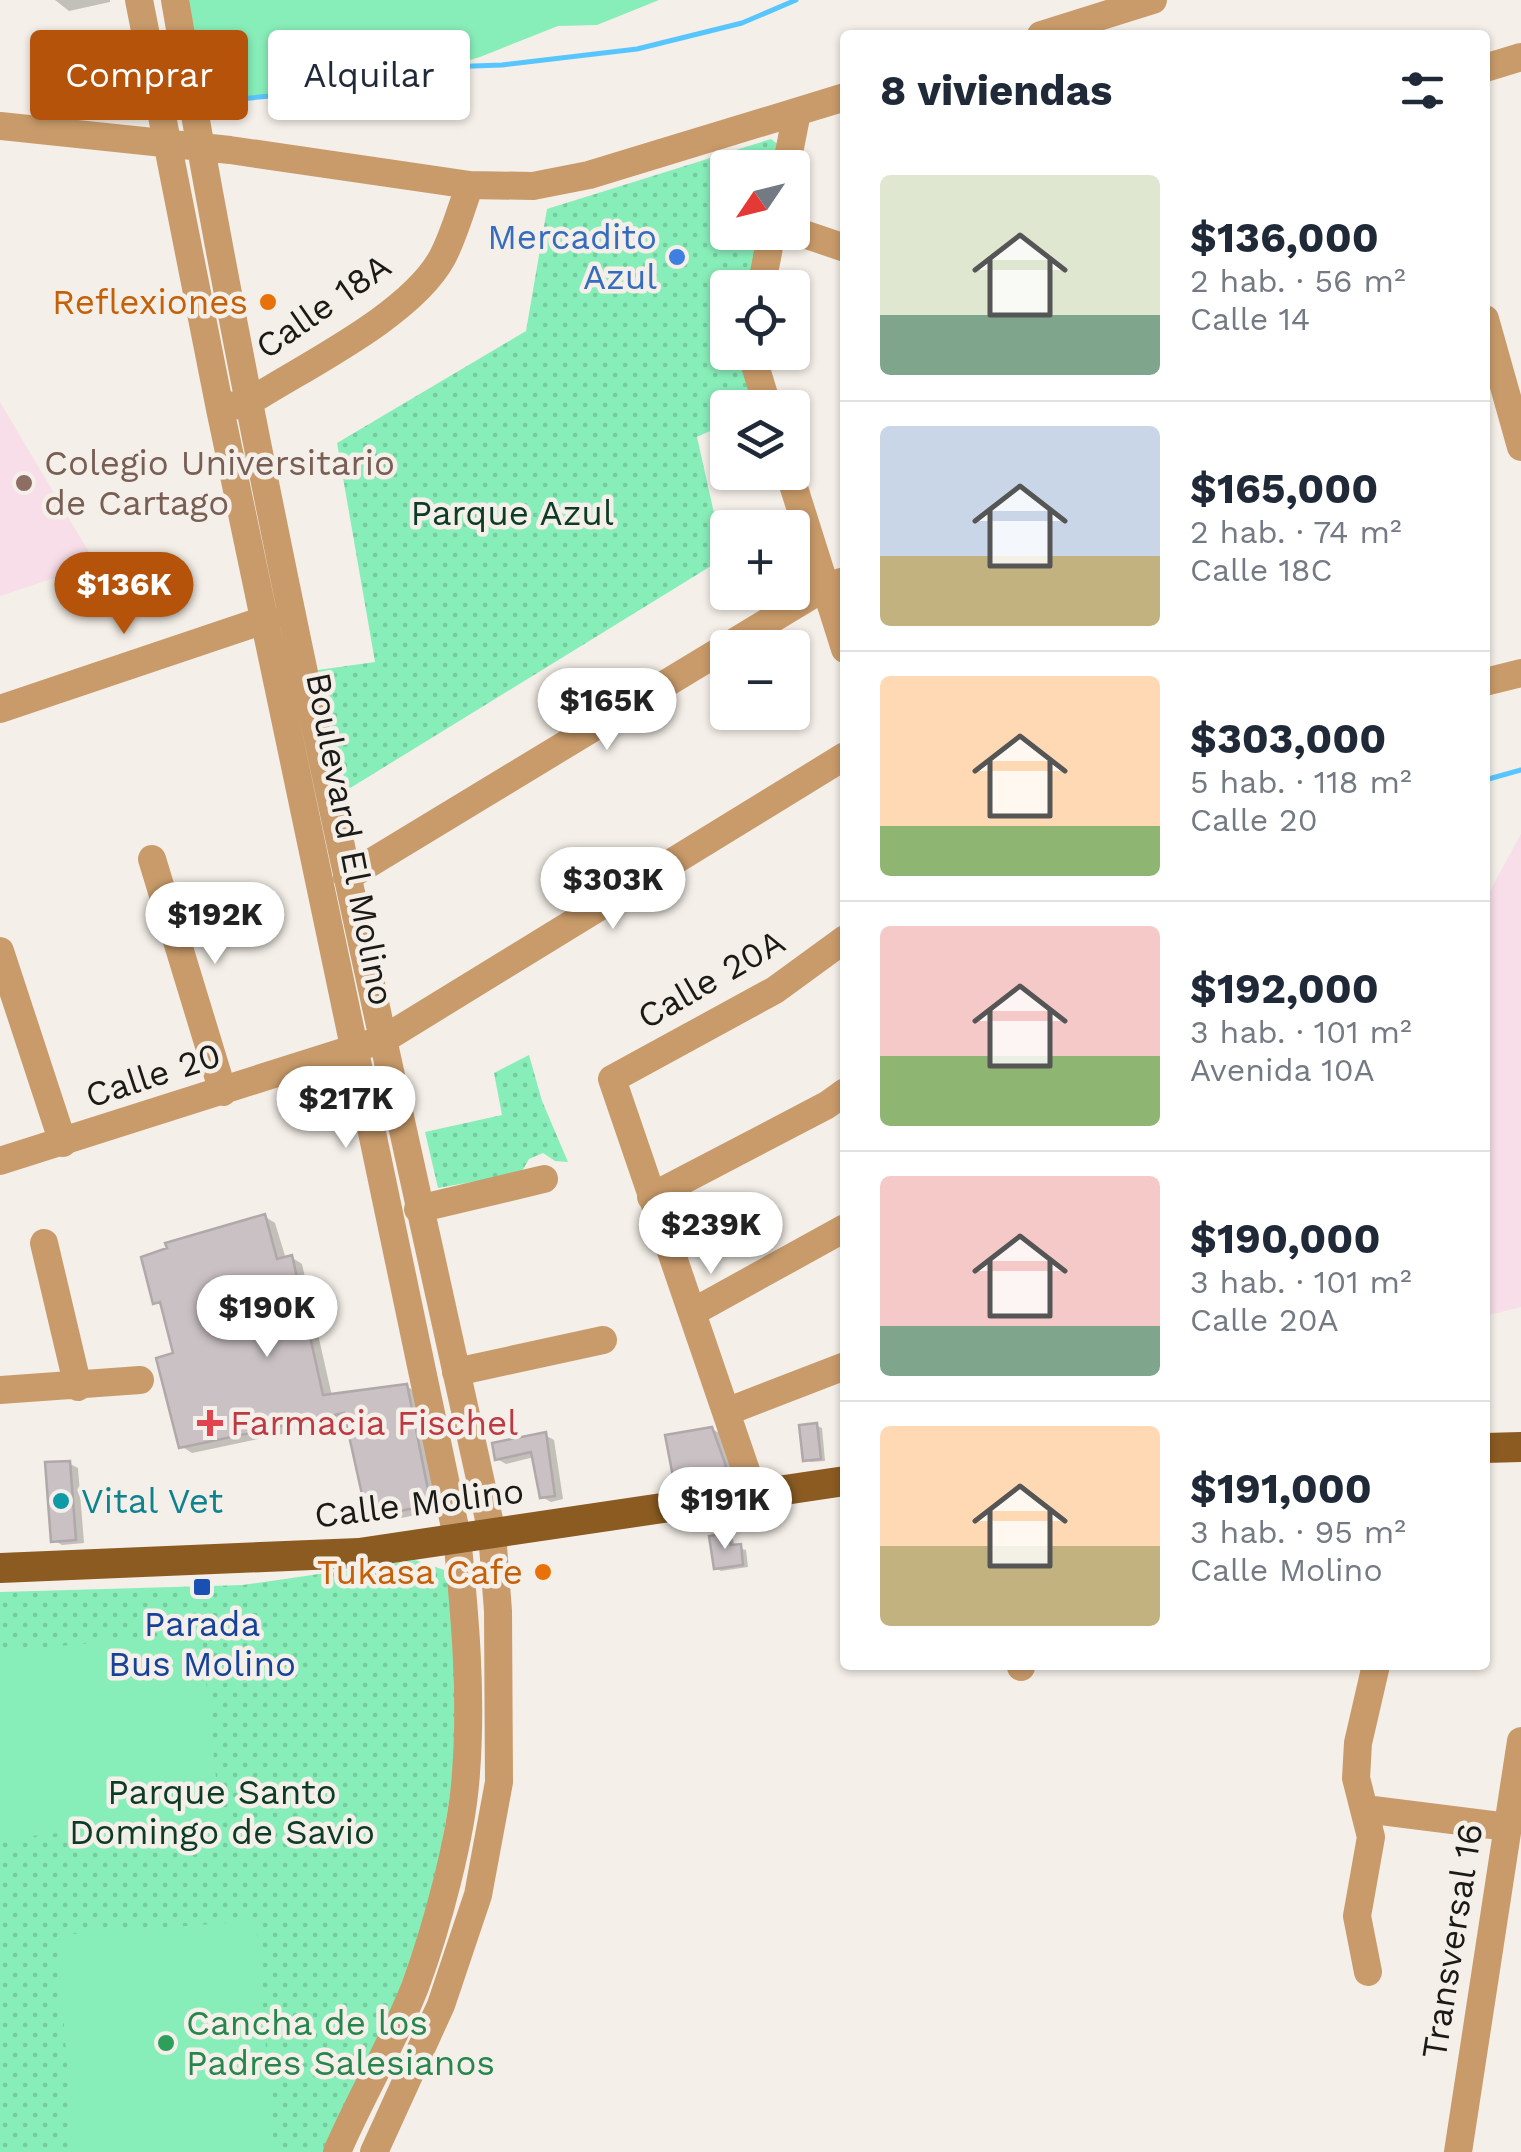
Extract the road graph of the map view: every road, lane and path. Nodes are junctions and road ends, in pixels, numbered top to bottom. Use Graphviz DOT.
graph roads {
  1 [pos="139,0"];
  2 [pos="175,0"];
  3 [pos="1153,0"];
  4 [pos="1104,17"];
  5 [pos="1058,30"];
  6 [pos="1521,57"];
  7 [pos="1490,66"];
  8 [pos="840,99"];
  9 [pos="797,112"];
  10 [pos="0,126"];
  11 [pos="168,144"];
  12 [pos="200,146"];
  13 [pos="790,150"];
  14 [pos="470,185"];
  15 [pos="810,236"];
  16 [pos="840,246"];
  17 [pos="1490,336"];
  18 [pos="249,402"];
  19 [pos="220,409"];
  20 [pos="1521,447"];
  21 [pos="796,490"];
  22 [pos="835,584"];
  23 [pos="840,616"];
  24 [pos="267,619"];
  25 [pos="1521,673"];
  26 [pos="1490,681"];
  27 [pos="0,709"];
  28 [pos="840,759"];
  29 [pos="152,859"];
  30 [pos="347,877"];
  31 [pos="840,943"];
  32 [pos="0,951"];
  33 [pos="384,1039"];
  34 [pos="354,1051"];
  35 [pos="223,1092"];
  36 [pos="840,1095"];
  37 [pos="63,1143"];
  38 [pos="0,1161"];
  39 [pos="544,1179"];
  40 [pos="651,1197"];
  41 [pos="418,1210"];
  42 [pos="840,1231"];
  43 [pos="44,1243"];
  44 [pos="693,1312"];
  45 [pos="602,1340"];
  46 [pos="840,1368"];
  47 [pos="456,1372"];
  48 [pos="140,1380"];
  49 [pos="78,1386"];
  50 [pos="0,1390"];
  51 [pos="726,1412"];
  52 [pos="1521,1447"];
  53 [pos="1490,1448"];
  54 [pos="840,1482"];
  55 [pos="754,1494"];
  56 [pos="492,1533"];
  57 [pos="457,1538"];
  58 [pos="0,1568"];
  59 [pos="498,1612"];
  60 [pos="465,1614"];
  61 [pos="1375,1670"];
  62 [pos="1521,1740"];
  63 [pos="1364,1809"];
  64 [pos="1508,1827"];
  65 [pos="1368,1972"];
  66 [pos="363,2096"];
  67 [pos="350,2121"];
  68 [pos="383,2134"];
  69 [pos="338,2152"];
  70 [pos="1458,2152"];
  1 -- 11 [label="street, Boulevard El Molino"];
  2 -- 12 [label="street, Boulevard El Molino"];
  3 -- 4 [label="street"];
  4 -- 5 [label="street"];
  6 -- 7 [label="street"];
  8 -- 9 [label="street"];
  9 -- 13 [label="street"];
  9 -- 14 [label="street"];
  10 -- 11 [label="street"];
  11 -- 12 [label="street"];
  11 -- 19 [label="street, Boulevard El Molino"];
  12 -- 14 [label="street"];
  12 -- 18 [label="street, Boulevard El Molino"];
  14 -- 18 [label="street, Calle 18A"];
  15 -- 16 [label="street"];
  17 -- 20 [label="street"];
  18 -- 19 [label="street, Calle 18A"];
  18 -- 30 [label="street, Boulevard El Molino"];
  19 -- 24 [label="street, Boulevard El Molino"];
  21 -- 22 [label="street"];
  22 -- 23 [label="street"];
  22 -- 30 [label="street"];
  24 -- 27 [label="street"];
  24 -- 34 [label="street, Boulevard El Molino"];
  25 -- 26 [label="street"];
  28 -- 33 [label="street, Calle 20"];
  29 -- 35 [label="street"];
  30 -- 33 [label="street, Boulevard El Molino"];
  31 -- 40 [label="street, Calle 20A"];
  32 -- 37 [label="street"];
  33 -- 34 [label="street, Calle 20"];
  33 -- 41 [label="street, Boulevard El Molino"];
  34 -- 35 [label="street, Calle 20"];
  34 -- 57 [label="street, Boulevard El Molino"];
  35 -- 37 [label="street, Calle 20"];
  36 -- 40 [label="street"];
  37 -- 38 [label="street, Calle 20"];
  39 -- 41 [label="street"];
  40 -- 44 [label="street"];
  41 -- 47 [label="street, Boulevard El Molino"];
  42 -- 44 [label="street"];
  43 -- 49 [label="street"];
  44 -- 51 [label="street"];
  45 -- 47 [label="street"];
  46 -- 51 [label="street"];
  47 -- 56 [label="street, Boulevard El Molino"];
  48 -- 49 [label="street"];
  49 -- 50 [label="street"];
  51 -- 55 [label="street"];
  52 -- 53 [label="main road"];
  54 -- 55 [label="main road, Calle Molino"];
  55 -- 56 [label="main road, Calle Molino"];
  56 -- 57 [label="main road, Calle Molino"];
  56 -- 59 [label="street, Boulevard El Molino"];
  57 -- 58 [label="main road, Calle Molino"];
  57 -- 60 [label="street, Boulevard El Molino"];
  59 -- 60 [label="street"];
  59 -- 68 [label="street, Boulevard El Molino"];
  60 -- 66 [label="street, Boulevard El Molino"];
  61 -- 63 [label="street"];
  62 -- 64 [label="street, Transversal 16"];
  63 -- 64 [label="street"];
  63 -- 65 [label="street"];
  64 -- 70 [label="street, Transversal 16"];
  66 -- 67 [label="street, Boulevard El Molino"];
  66 -- 68 [label="street"];
  67 -- 68 [label="street"];
  67 -- 69 [label="street, Boulevard El Molino"];
}
